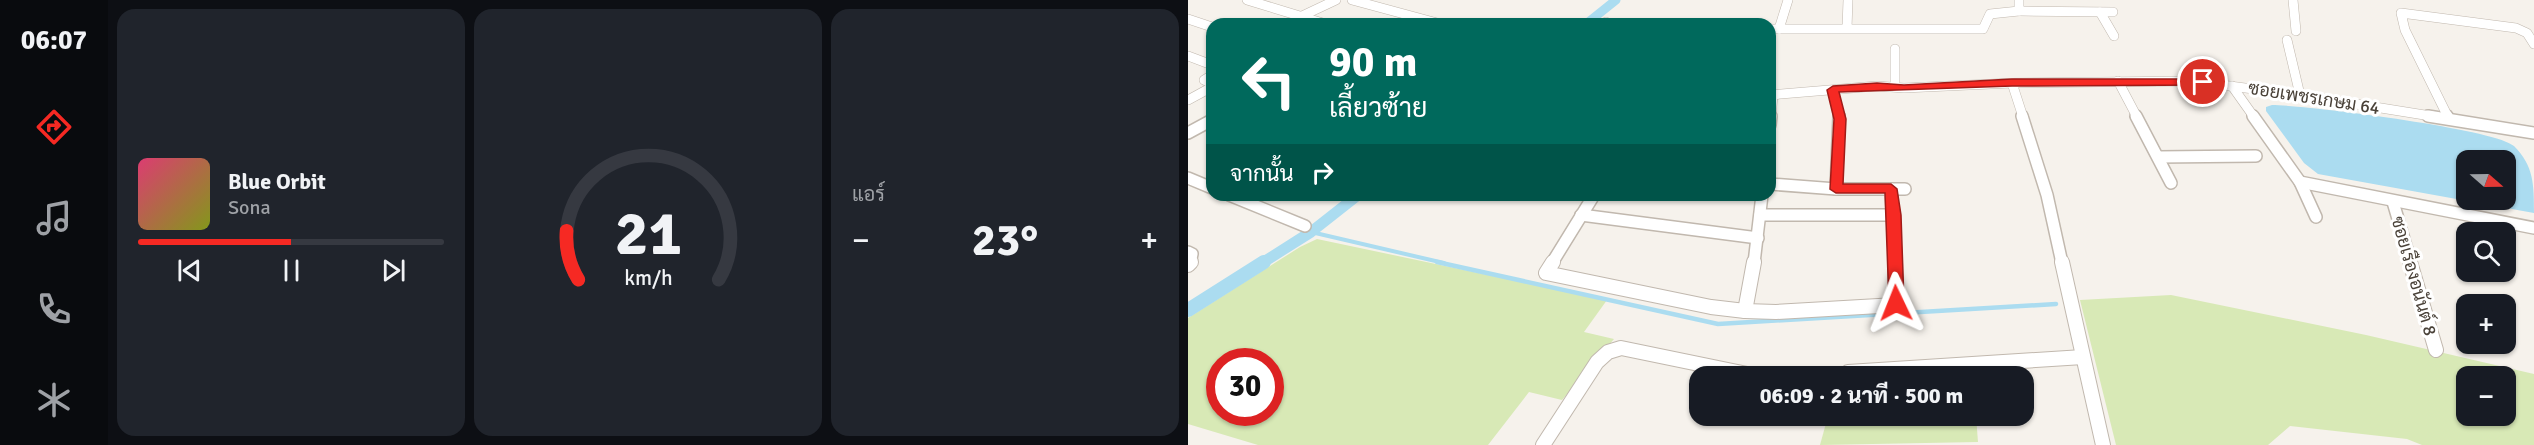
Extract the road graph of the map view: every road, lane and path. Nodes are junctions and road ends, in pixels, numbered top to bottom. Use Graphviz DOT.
graph roads {
  1 [pos="1247,0"];
  2 [pos="1336,0"];
  3 [pos="1352,0"];
  4 [pos="1788,0"];
  5 [pos="1848,0"];
  6 [pos="2019,0"];
  7 [pos="2293,0"];
  8 [pos="1260,1"];
  9 [pos="2020,11"];
  10 [pos="2100,12"];
  11 [pos="2113,12"];
  12 [pos="1302,16"];
  13 [pos="1308,18"];
  14 [pos="1419,18"];
  15 [pos="1188,19"];
  16 [pos="1206,25"];
  17 [pos="1776,27"];
  18 [pos="1847,28"];
  19 [pos="1776,29"];
  20 [pos="2296,32"];
  21 [pos="2114,36"];
  22 [pos="2287,40"];
  23 [pos="2534,44"];
  24 [pos="1895,49"];
  25 [pos="1188,56"];
  26 [pos="1206,63"];
  27 [pos="2118,81"];
  28 [pos="2012,82"];
  29 [pos="2232,86"];
  30 [pos="1895,87"];
  31 [pos="1206,90"];
  32 [pos="1833,90"];
  33 [pos="1776,95"];
  34 [pos="2300,95"];
  35 [pos="1188,100"];
  36 [pos="2448,118"];
  37 [pos="1206,123"];
  38 [pos="1188,133"];
  39 [pos="2533,134"];
  40 [pos="2256,156"];
  41 [pos="2158,157"];
  42 [pos="1188,178"];
  43 [pos="2300,182"];
  44 [pos="2171,183"];
  45 [pos="1776,184"];
  46 [pos="1206,186"];
  47 [pos="1836,189"];
  48 [pos="1891,189"];
  49 [pos="1905,189"];
  50 [pos="1244,201"];
  51 [pos="1590,201"];
  52 [pos="1761,201"];
  53 [pos="2393,202"];
  54 [pos="1581,215"];
  55 [pos="1760,215"];
  56 [pos="1894,215"];
  57 [pos="2316,217"];
  58 [pos="1305,226"];
  59 [pos="2533,229"];
  60 [pos="1758,238"];
  61 [pos="1188,252"];
  62 [pos="1188,265"];
  63 [pos="1745,311"];
  64 [pos="2436,350"];
  65 [pos="2083,357"];
  66 [pos="1709,366"];
  67 [pos="1942,366"];
  68 [pos="1543,445"];
  69 [pos="2103,445"];
  1 -- 8 [label="street"];
  2 -- 12 [label="street"];
  3 -- 14 [label="street"];
  4 -- 17 [label="street"];
  5 -- 18 [label="street"];
  6 -- 9 [label="street"];
  7 -- 20 [label="street"];
  8 -- 12 [label="street"];
  9 -- 10 [label="street"];
  9 -- 18 [label="street"];
  10 -- 11 [label="street"];
  10 -- 21 [label="street"];
  12 -- 13 [label="street"];
  15 -- 16 [label="street"];
  18 -- 19 [label="street"];
  22 -- 34 [label="street"];
  23 -- 36 [label="street"];
  24 -- 30 [label="street"];
  25 -- 26 [label="street"];
  27 -- 28 [label="street, ซอยเพชรเกษม 64"];
  27 -- 29 [label="street, ซอยเพชรเกษม 64"];
  27 -- 41 [label="street"];
  28 -- 30 [label="street, ซอยเพชรเกษม 64"];
  28 -- 65 [label="street"];
  29 -- 34 [label="street, ซอยเพชรเกษม 64"];
  29 -- 43 [label="street"];
  30 -- 32 [label="street, ซอยเพชรเกษม 64"];
  31 -- 35 [label="street"];
  32 -- 33 [label="street, ซอยเพชรเกษม 64"];
  32 -- 47 [label="street"];
  34 -- 36 [label="street, ซอยเพชรเกษม 64"];
  36 -- 39 [label="street, ซอยเพชรเกษม 64"];
  37 -- 38 [label="street"];
  40 -- 41 [label="street"];
  41 -- 44 [label="street"];
  42 -- 46 [label="street"];
  43 -- 53 [label="street"];
  43 -- 57 [label="street"];
  45 -- 47 [label="street"];
  47 -- 48 [label="street"];
  48 -- 49 [label="street"];
  48 -- 56 [label="street"];
  50 -- 58 [label="street"];
  51 -- 54 [label="street"];
  52 -- 55 [label="street"];
  53 -- 59 [label="street"];
  53 -- 64 [label="street, ซอยเรืองอนันต์ 8"];
  54 -- 60 [label="street"];
  54 -- 63 [label="street"];
  55 -- 56 [label="street"];
  55 -- 60 [label="street"];
  56 -- 63 [label="street"];
  60 -- 63 [label="street"];
  61 -- 62 [label="street"];
  65 -- 67 [label="street"];
  65 -- 69 [label="street"];
  66 -- 68 [label="street"];
}
